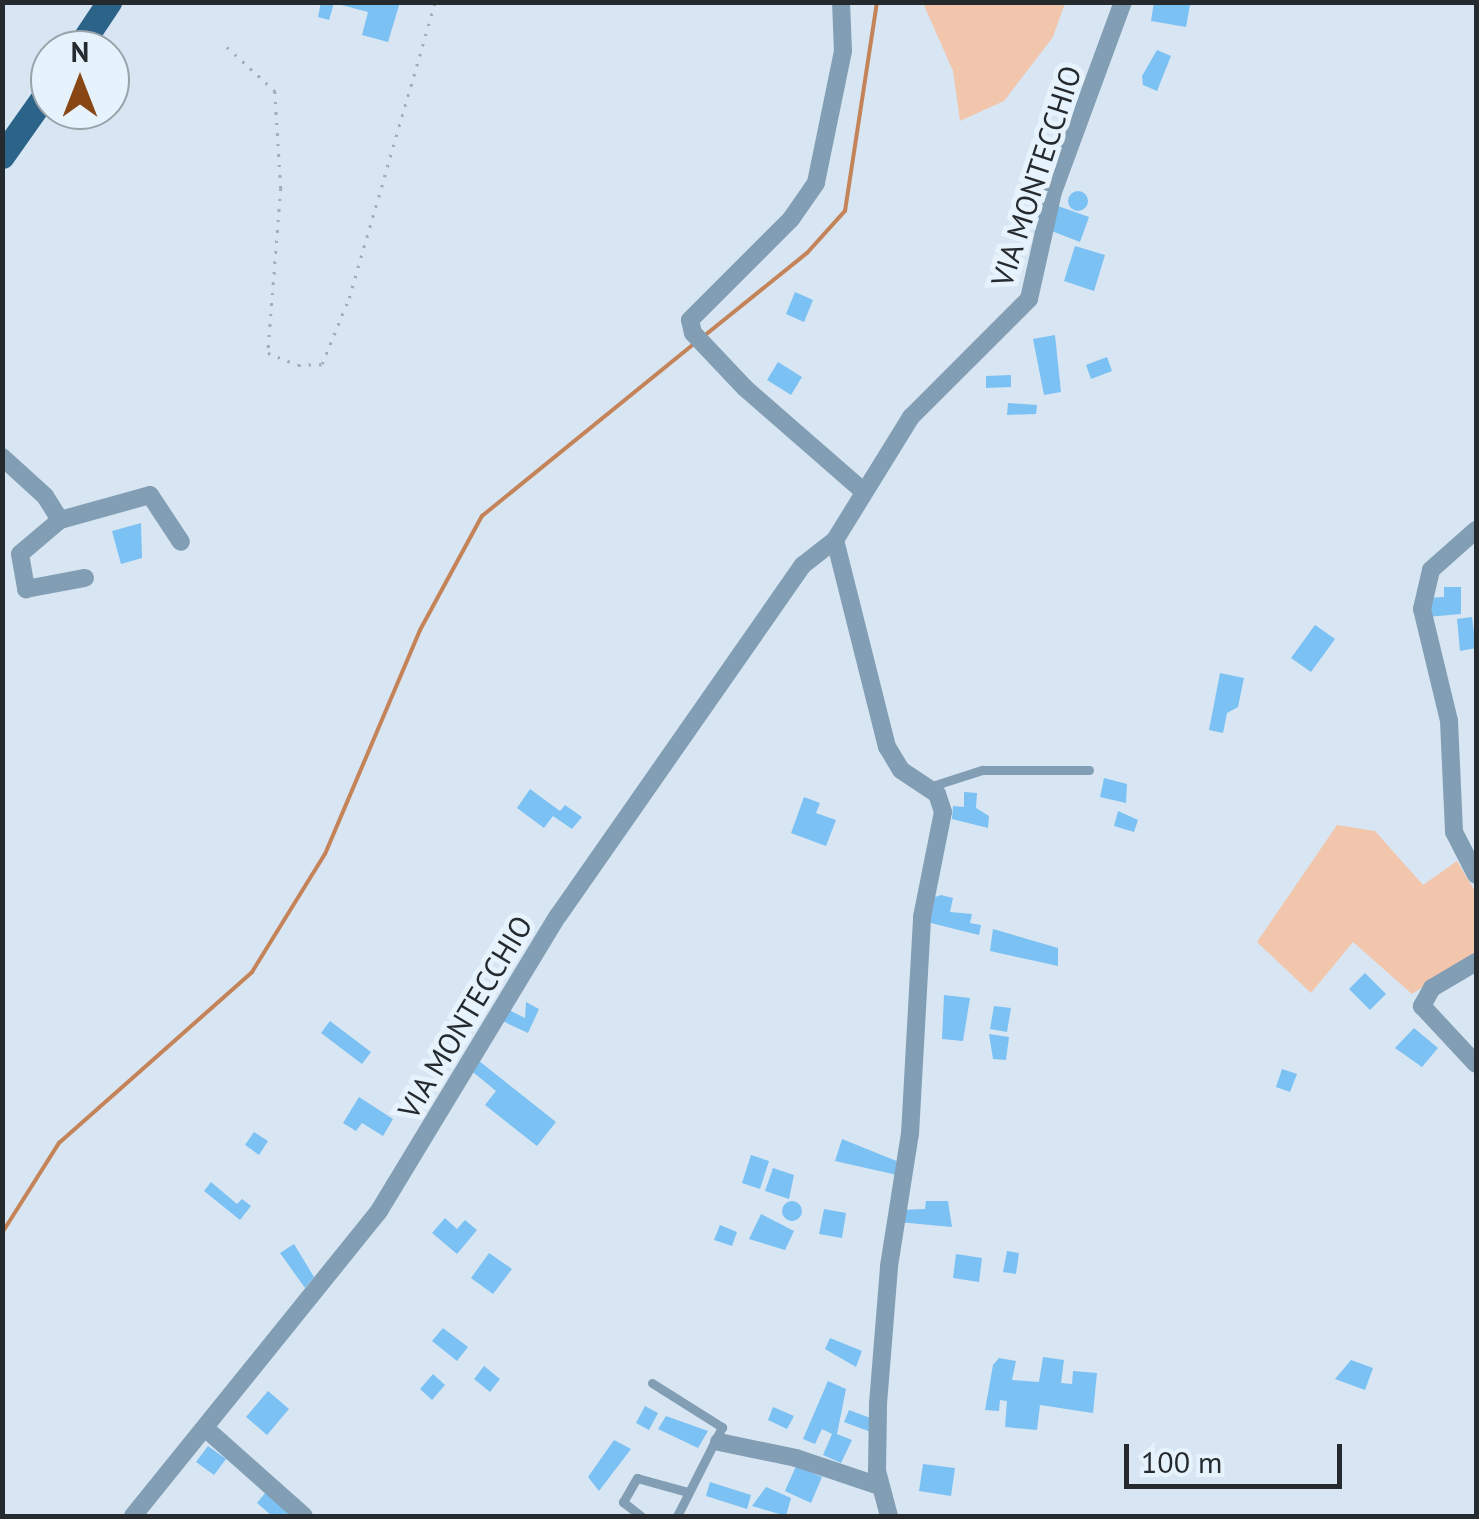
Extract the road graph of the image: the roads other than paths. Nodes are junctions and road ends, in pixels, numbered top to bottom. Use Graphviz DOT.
graph roads {
  1 [pos="109,2"];
  2 [pos="841,2"];
  3 [pos="1123,2"];
  4 [pos="90,30"];
  5 [pos="30,116"];
  6 [pos="2,156"];
  7 [pos="2,457"];
  8 [pos="863,490"];
  9 [pos="60,520"];
  10 [pos="1476,530"];
  11 [pos="834,540"];
  12 [pos="181,542"];
  13 [pos="84,578"];
  14 [pos="1089,770"];
  15 [pos="929,788"];
  16 [pos="1476,875"];
  17 [pos="1476,962"];
  18 [pos="1476,1064"];
  19 [pos="652,1382"];
  20 [pos="204,1428"];
  21 [pos="719,1442"];
  22 [pos="879,1486"];
  23 [pos="688,1492"];
  24 [pos="133,1516"];
  25 [pos="304,1516"];
  26 [pos="641,1516"];
  27 [pos="676,1516"];
  28 [pos="889,1516"];
  1 -- 4 [label="main road"];
  2 -- 8 [label="street"];
  3 -- 8 [label="street, VIA MONTECCHIO"];
  5 -- 6 [label="main road"];
  7 -- 9 [label="street"];
  8 -- 11 [label="street, VIA MONTECCHIO"];
  9 -- 12 [label="street"];
  9 -- 13 [label="street"];
  10 -- 16 [label="street"];
  11 -- 15 [label="street"];
  11 -- 20 [label="street, VIA MONTECCHIO"];
  14 -- 15 [label="lane"];
  15 -- 22 [label="street"];
  17 -- 18 [label="street"];
  19 -- 21 [label="lane"];
  20 -- 24 [label="street, VIA MONTECCHIO"];
  20 -- 25 [label="street"];
  21 -- 22 [label="street"];
  21 -- 23 [label="lane"];
  22 -- 28 [label="street"];
  23 -- 26 [label="lane"];
  23 -- 27 [label="lane"];
}
